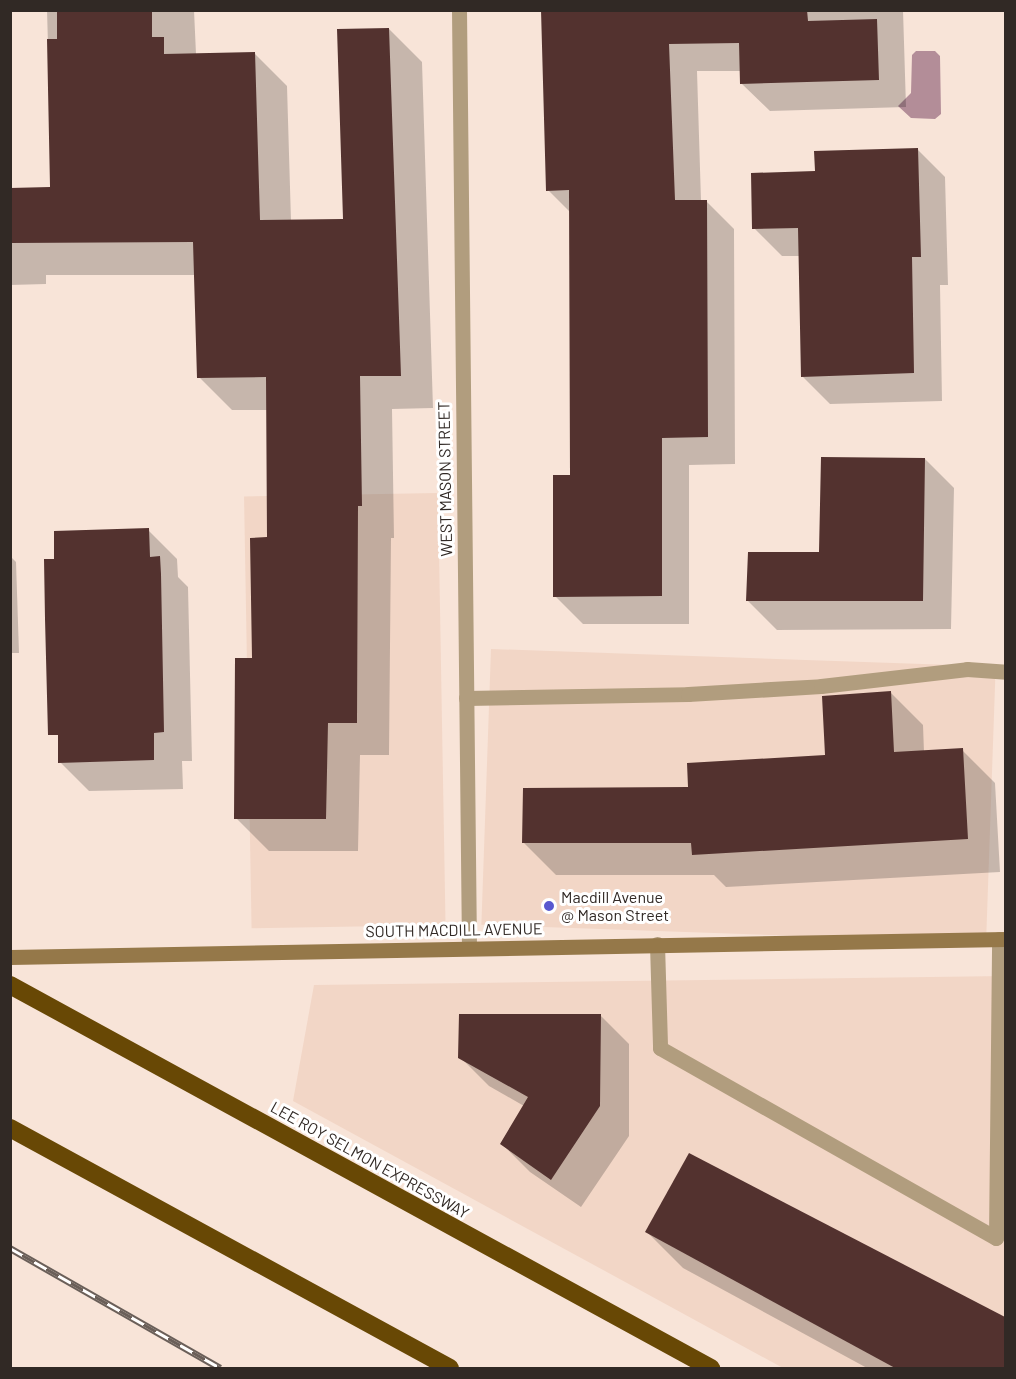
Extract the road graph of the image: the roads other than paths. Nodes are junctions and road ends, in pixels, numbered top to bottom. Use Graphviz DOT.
graph roads {
  1 [pos="459,10"];
  2 [pos="1005,672"];
  3 [pos="466,698"];
  4 [pos="1002,939"];
  5 [pos="657,944"];
  6 [pos="469,948"];
  7 [pos="10,957"];
  8 [pos="10,985"];
  9 [pos="10,1128"];
  10 [pos="450,1368"];
  11 [pos="711,1368"];
  1 -- 3 [label="street, WEST MASON STREET"];
  2 -- 3 [label="street"];
  3 -- 6 [label="street, WEST MASON STREET"];
  4 -- 5 [label="street, SOUTH MACDILL AVENUE"];
  4 -- 5 [label="street"];
  5 -- 6 [label="street, SOUTH MACDILL AVENUE"];
  6 -- 7 [label="street, SOUTH MACDILL AVENUE"];
  8 -- 11 [label="highway, LEE ROY SELMON EXPRESSWAY"];
  9 -- 10 [label="highway"];
}
